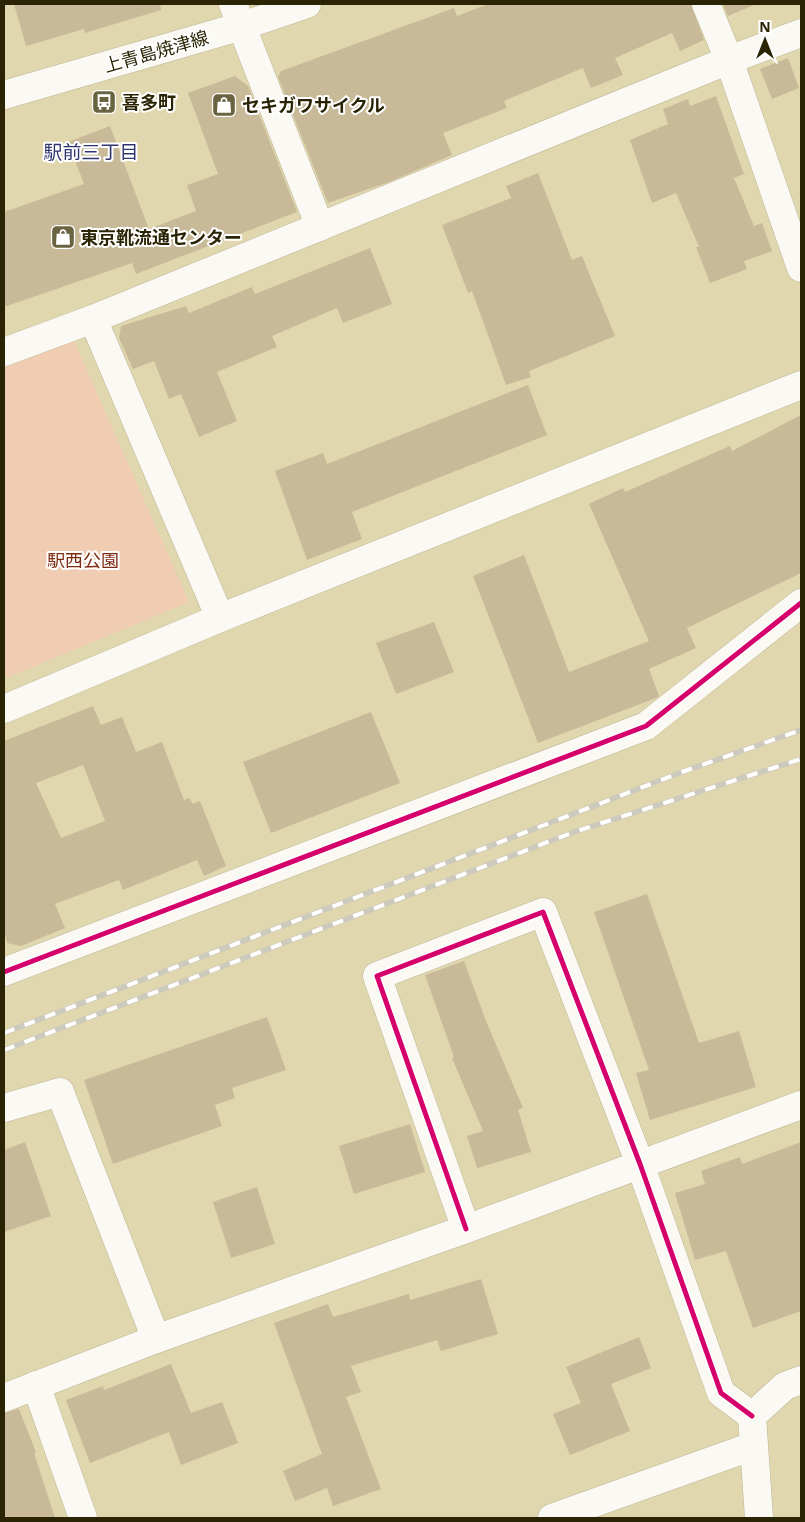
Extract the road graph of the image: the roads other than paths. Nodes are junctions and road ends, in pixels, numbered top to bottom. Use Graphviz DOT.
graph roads {
  1 [pos="307,4"];
  2 [pos="706,4"];
  3 [pos="237,15"];
  4 [pos="801,33"];
  5 [pos="729,60"];
  6 [pos="4,96"];
  7 [pos="320,226"];
  8 [pos="801,268"];
  9 [pos="93,319"];
  10 [pos="4,352"];
  11 [pos="801,385"];
  12 [pos="801,603"];
  13 [pos="220,618"];
  14 [pos="4,709"];
  15 [pos="5,968"];
  16 [pos="801,1105"];
  17 [pos="4,1108"];
  18 [pos="640,1164"];
  19 [pos="466,1229"];
  20 [pos="156,1339"];
  21 [pos="801,1380"];
  22 [pos="36,1386"];
  23 [pos="4,1398"];
  24 [pos="752,1416"];
  25 [pos="753,1446"];
  26 [pos="83,1518"];
  27 [pos="552,1518"];
  28 [pos="759,1518"];
  1 -- 3 [label="street, 上青島焼津線"];
  2 -- 5 [label="street"];
  3 -- 6 [label="street, 上青島焼津線"];
  3 -- 7 [label="street"];
  4 -- 5 [label="street"];
  5 -- 7 [label="street"];
  5 -- 8 [label="street"];
  7 -- 9 [label="street"];
  9 -- 10 [label="street"];
  9 -- 13 [label="street"];
  11 -- 13 [label="street"];
  12 -- 15 [label="street"];
  13 -- 14 [label="street"];
  16 -- 18 [label="street"];
  17 -- 20 [label="street"];
  18 -- 19 [label="street"];
  18 -- 19 [label="street"];
  18 -- 24 [label="street"];
  19 -- 20 [label="street"];
  20 -- 22 [label="street"];
  21 -- 24 [label="street"];
  22 -- 23 [label="street"];
  22 -- 26 [label="street"];
  24 -- 25 [label="street"];
  25 -- 27 [label="street"];
  25 -- 28 [label="street"];
}
